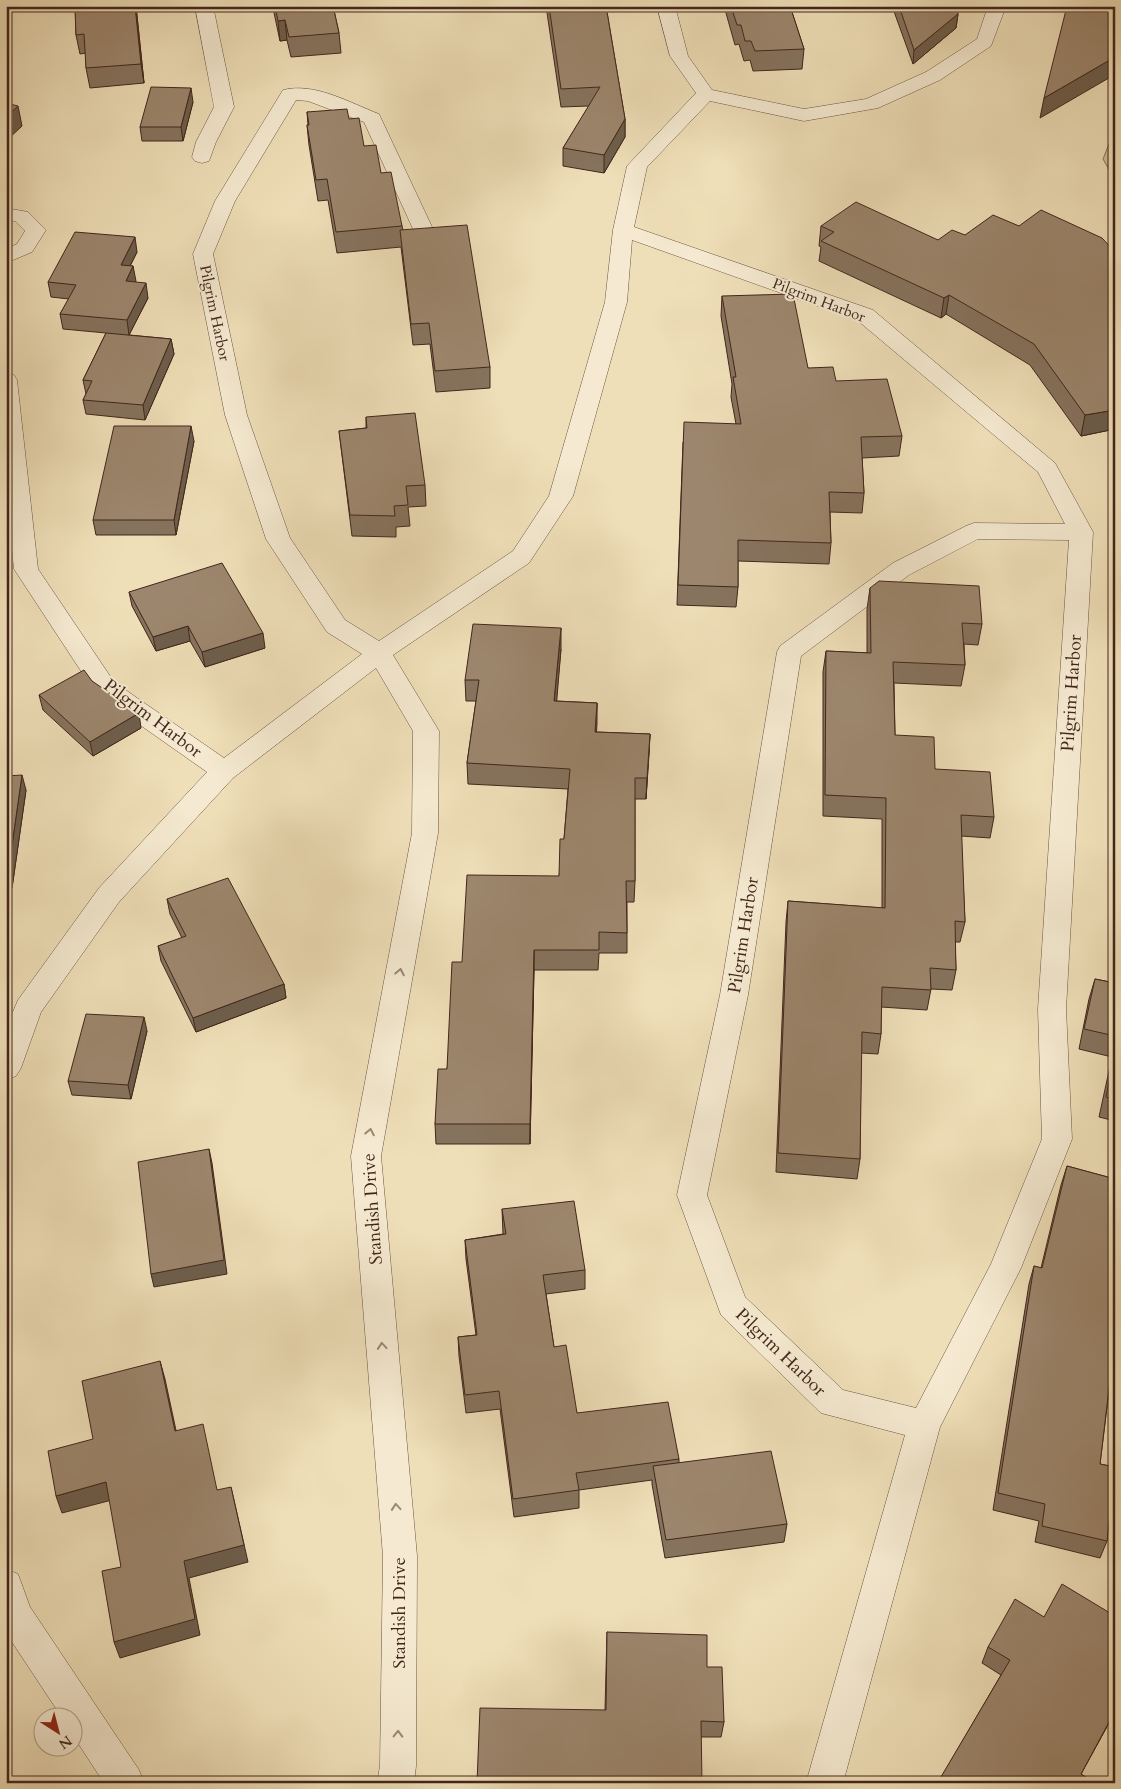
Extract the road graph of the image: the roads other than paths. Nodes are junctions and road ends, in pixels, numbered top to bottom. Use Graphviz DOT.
graph roads {
  1 [pos="204,6"];
  2 [pos="666,6"];
  3 [pos="997,6"];
  4 [pos="706,94"];
  5 [pos="202,156"];
  6 [pos="6,214"];
  7 [pos="423,229"];
  8 [pos="623,230"];
  9 [pos="6,257"];
  10 [pos="6,380"];
  11 [pos="1081,532"];
  12 [pos="379,653"];
  13 [pos="224,771"];
  14 [pos="17,1007"];
  15 [pos="6,1068"];
  16 [pos="924,1425"];
  17 [pos="6,1586"];
  18 [pos="126,1783"];
  19 [pos="395,1783"];
  20 [pos="824,1783"];
  1 -- 5 [label="street"];
  2 -- 4 [label="street"];
  3 -- 4 [label="street"];
  4 -- 8 [label="street"];
  6 -- 9 [label="street"];
  7 -- 12 [label="street, Pilgrim Harbor"];
  8 -- 11 [label="street, Pilgrim Harbor"];
  8 -- 12 [label="street"];
  10 -- 13 [label="street, Pilgrim Harbor"];
  11 -- 16 [label="street, Pilgrim Harbor"];
  11 -- 16 [label="street, Pilgrim Harbor"];
  12 -- 13 [label="street"];
  19 -- 12 [label="street, Standish Drive, one-way"];
  13 -- 14 [label="street"];
  14 -- 15 [label="street"];
  16 -- 20 [label="street, Pilgrim Harbor"];
  17 -- 18 [label="street"];
}
